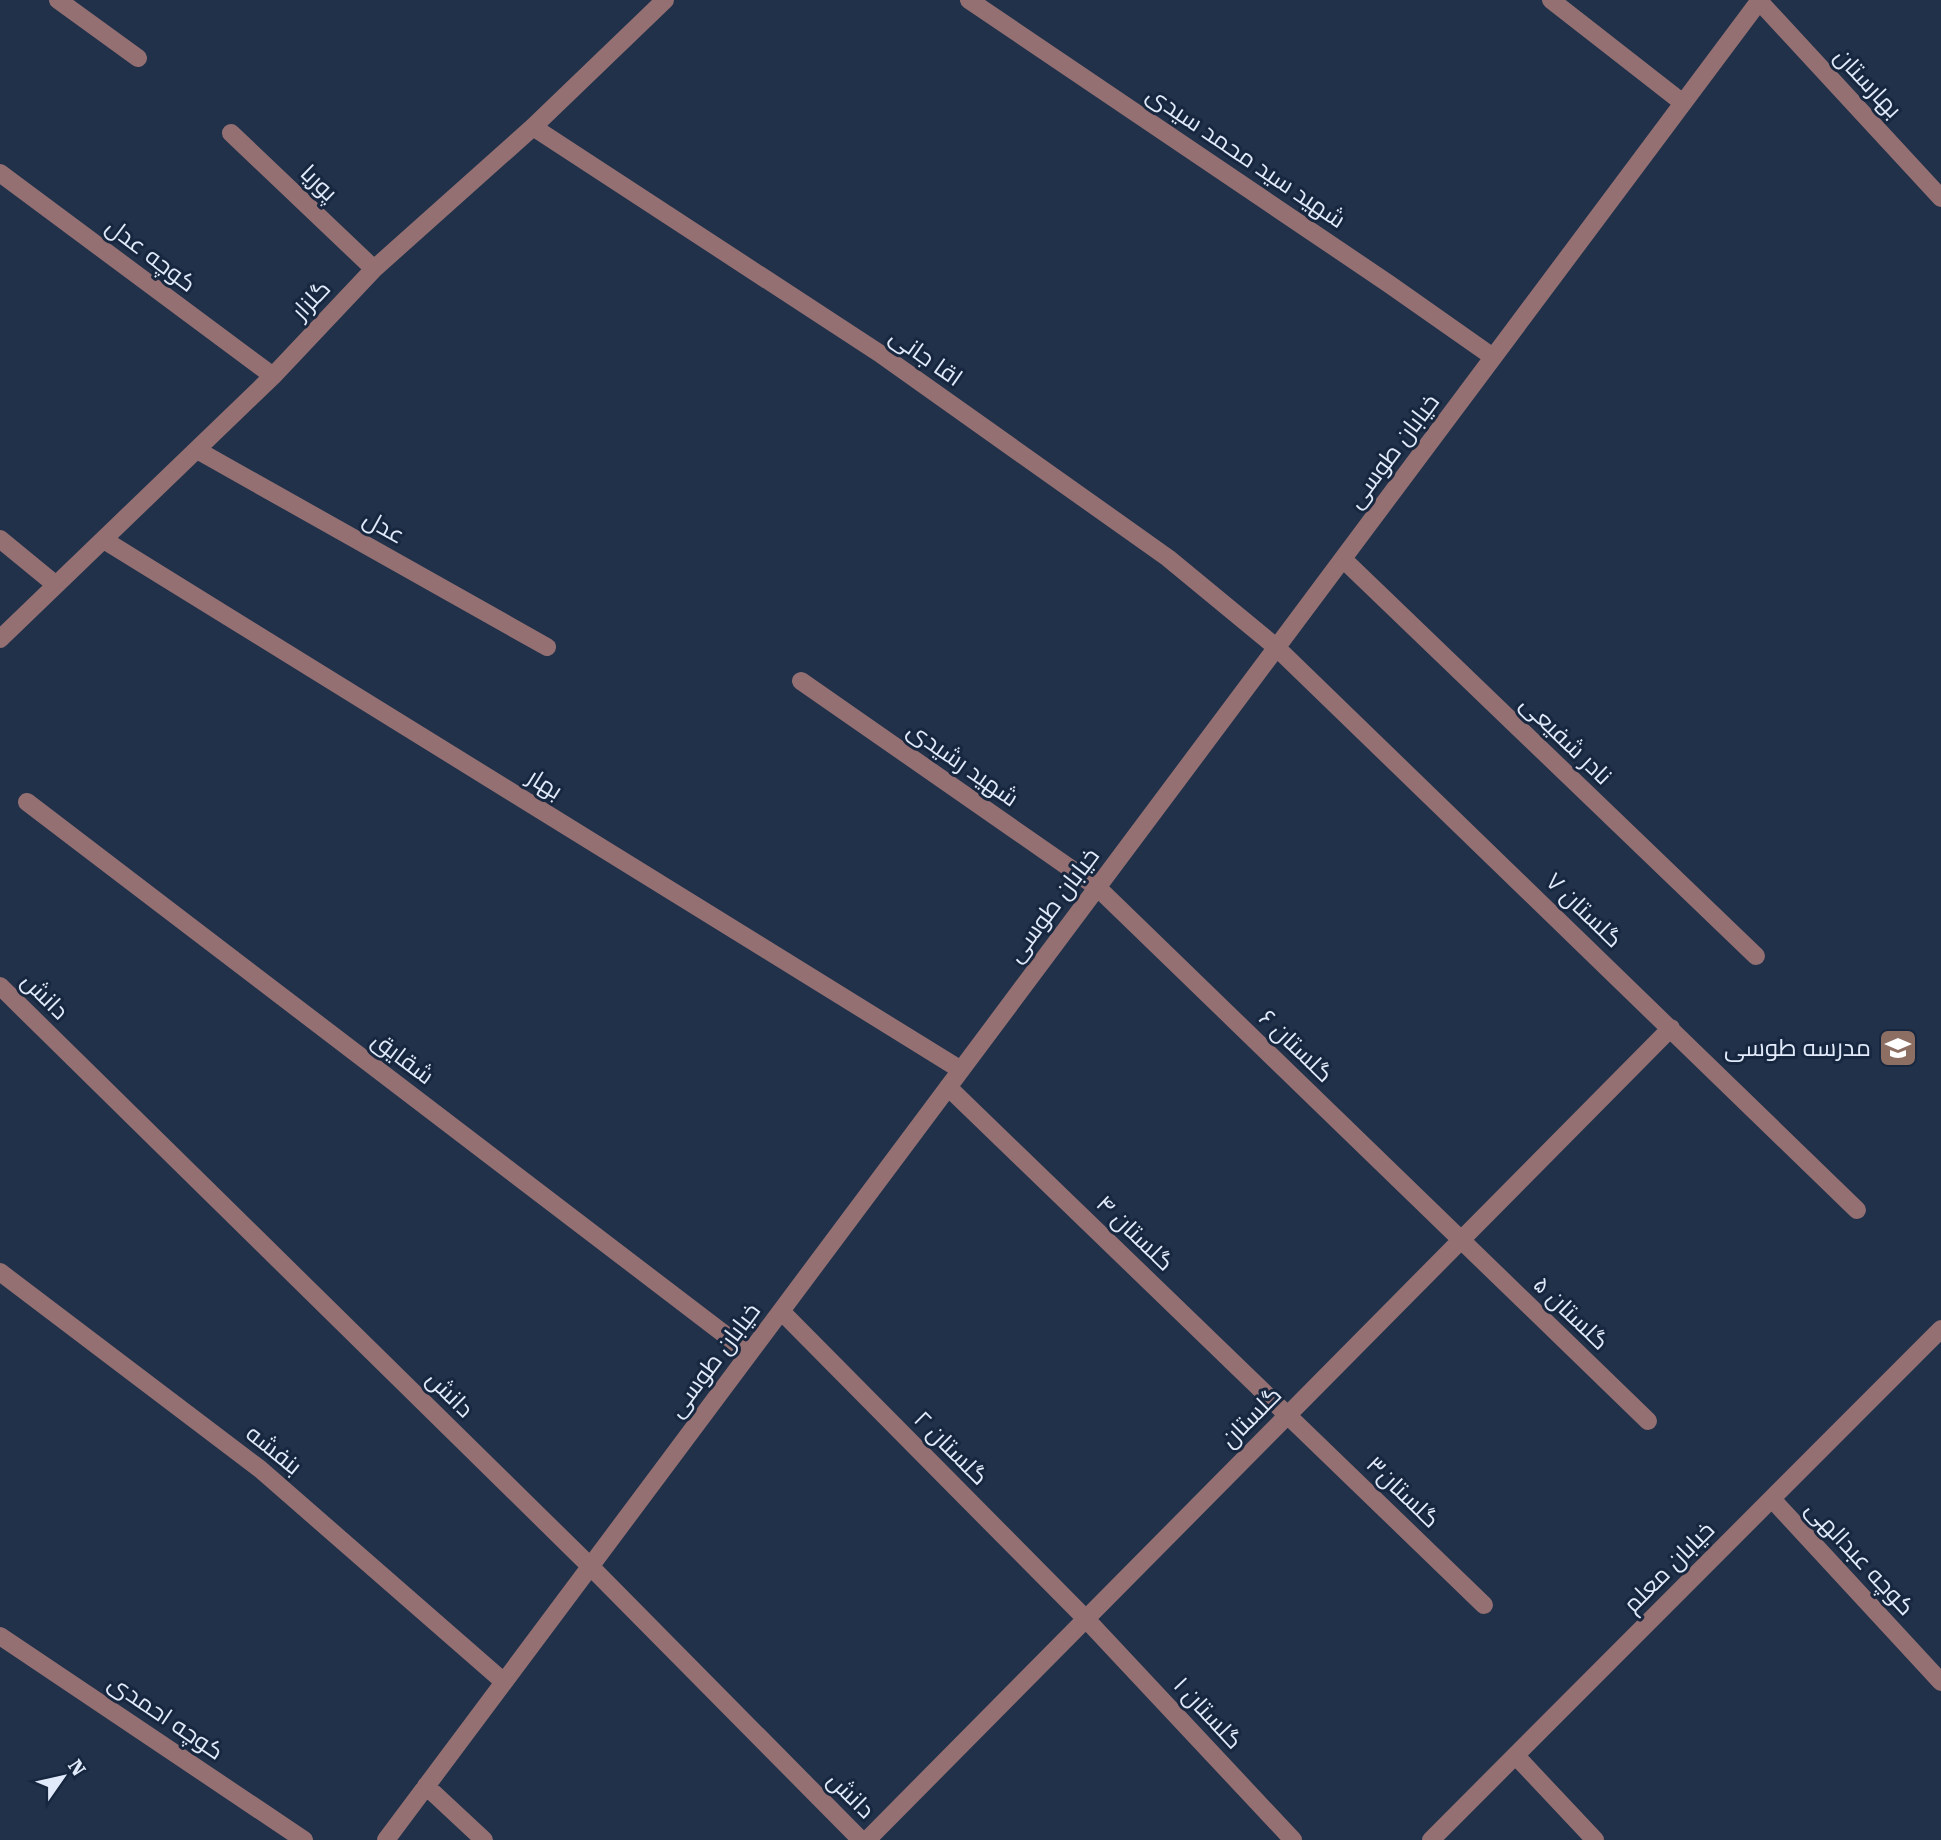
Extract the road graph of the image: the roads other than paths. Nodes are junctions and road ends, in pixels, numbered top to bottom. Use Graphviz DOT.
graph roads {
  1 [pos="58,0"];
  2 [pos="665,0"];
  3 [pos="969,0"];
  4 [pos="1551,0"];
  5 [pos="1759,1"];
  6 [pos="138,58"];
  7 [pos="1683,103"];
  8 [pos="533,127"];
  9 [pos="231,133"];
  10 [pos="0,173"];
  11 [pos="1941,198"];
  12 [pos="374,269"];
  13 [pos="1493,358"];
  14 [pos="273,376"];
  15 [pos="197,450"];
  16 [pos="0,539"];
  17 [pos="104,540"];
  18 [pos="1343,559"];
  19 [pos="56,585"];
  20 [pos="0,639"];
  21 [pos="547,647"];
  22 [pos="1276,647"];
  23 [pos="801,681"];
  24 [pos="27,802"];
  25 [pos="1097,887"];
  26 [pos="1756,956"];
  27 [pos="0,986"];
  28 [pos="1671,1028"];
  29 [pos="961,1070"];
  30 [pos="948,1087"];
  31 [pos="1857,1210"];
  32 [pos="1461,1240"];
  33 [pos="0,1272"];
  34 [pos="780,1311"];
  35 [pos="1941,1329"];
  36 [pos="749,1353"];
  37 [pos="1288,1415"];
  38 [pos="1648,1421"];
  39 [pos="1772,1499"];
  40 [pos="590,1566"];
  41 [pos="1484,1605"];
  42 [pos="1086,1619"];
  43 [pos="0,1636"];
  44 [pos="504,1682"];
  45 [pos="1941,1682"];
  46 [pos="1516,1756"];
  47 [pos="426,1786"];
  48 [pos="304,1840"];
  49 [pos="386,1840"];
  50 [pos="484,1840"];
  51 [pos="861,1840"];
  52 [pos="867,1840"];
  53 [pos="1293,1840"];
  54 [pos="1431,1840"];
  55 [pos="1595,1840"];
  1 -- 6 [label="street"];
  2 -- 8 [label="street, گلزار"];
  3 -- 13 [label="street, شهید سید محمد سیدی"];
  4 -- 7 [label="street"];
  5 -- 7 [label="street, خیابان طوسی"];
  5 -- 11 [label="street, بهارستان"];
  7 -- 13 [label="street, خیابان طوسی"];
  8 -- 12 [label="street, گلزار"];
  8 -- 22 [label="street, اقا جانی"];
  9 -- 12 [label="street, پوریا"];
  10 -- 14 [label="street, کوچه عدل"];
  12 -- 14 [label="street, گلزار"];
  13 -- 18 [label="street, خیابان طوسی"];
  14 -- 15 [label="street, گلزار"];
  15 -- 17 [label="street, گلزار"];
  15 -- 21 [label="street, عدل"];
  16 -- 19 [label="street"];
  17 -- 19 [label="street, گلزار"];
  17 -- 29 [label="street, بهار"];
  18 -- 22 [label="street, خیابان طوسی"];
  18 -- 26 [label="street, نادر شفیعی"];
  19 -- 20 [label="street, گلزار"];
  22 -- 25 [label="street, خیابان طوسی"];
  22 -- 28 [label="street, گلستان ۷"];
  23 -- 25 [label="street, شهید رشیدی"];
  24 -- 36 [label="street, شقایق"];
  25 -- 29 [label="street, خیابان طوسی"];
  25 -- 32 [label="street, گلستان ۶"];
  27 -- 40 [label="street, دانش"];
  28 -- 31 [label="street, گلستان ۷"];
  28 -- 32 [label="street, گلستان"];
  29 -- 30 [label="street, خیابان طوسی"];
  30 -- 34 [label="street, خیابان طوسی"];
  30 -- 37 [label="street, گلستان ۴"];
  32 -- 37 [label="street, گلستان"];
  32 -- 38 [label="street, گلستان ۵"];
  33 -- 44 [label="street, بنفشه"];
  34 -- 36 [label="street, خیابان طوسی"];
  34 -- 42 [label="street, گلستان ۲"];
  35 -- 39 [label="street, خیابان معلم"];
  36 -- 40 [label="street, خیابان طوسی"];
  37 -- 41 [label="street, گلستان۳"];
  37 -- 42 [label="street, گلستان"];
  39 -- 45 [label="street, کوچه عبدالهی"];
  39 -- 46 [label="street, خیابان معلم"];
  40 -- 44 [label="street, خیابان طوسی"];
  40 -- 51 [label="street, دانش"];
  42 -- 52 [label="street, گلستان"];
  42 -- 53 [label="street, گلستان ۱"];
  43 -- 48 [label="street, کوچه احمدی"];
  44 -- 47 [label="street, خیابان طوسی"];
  46 -- 54 [label="street, خیابان معلم"];
  46 -- 55 [label="street"];
  47 -- 49 [label="street, خیابان طوسی"];
  47 -- 50 [label="street"];
}
